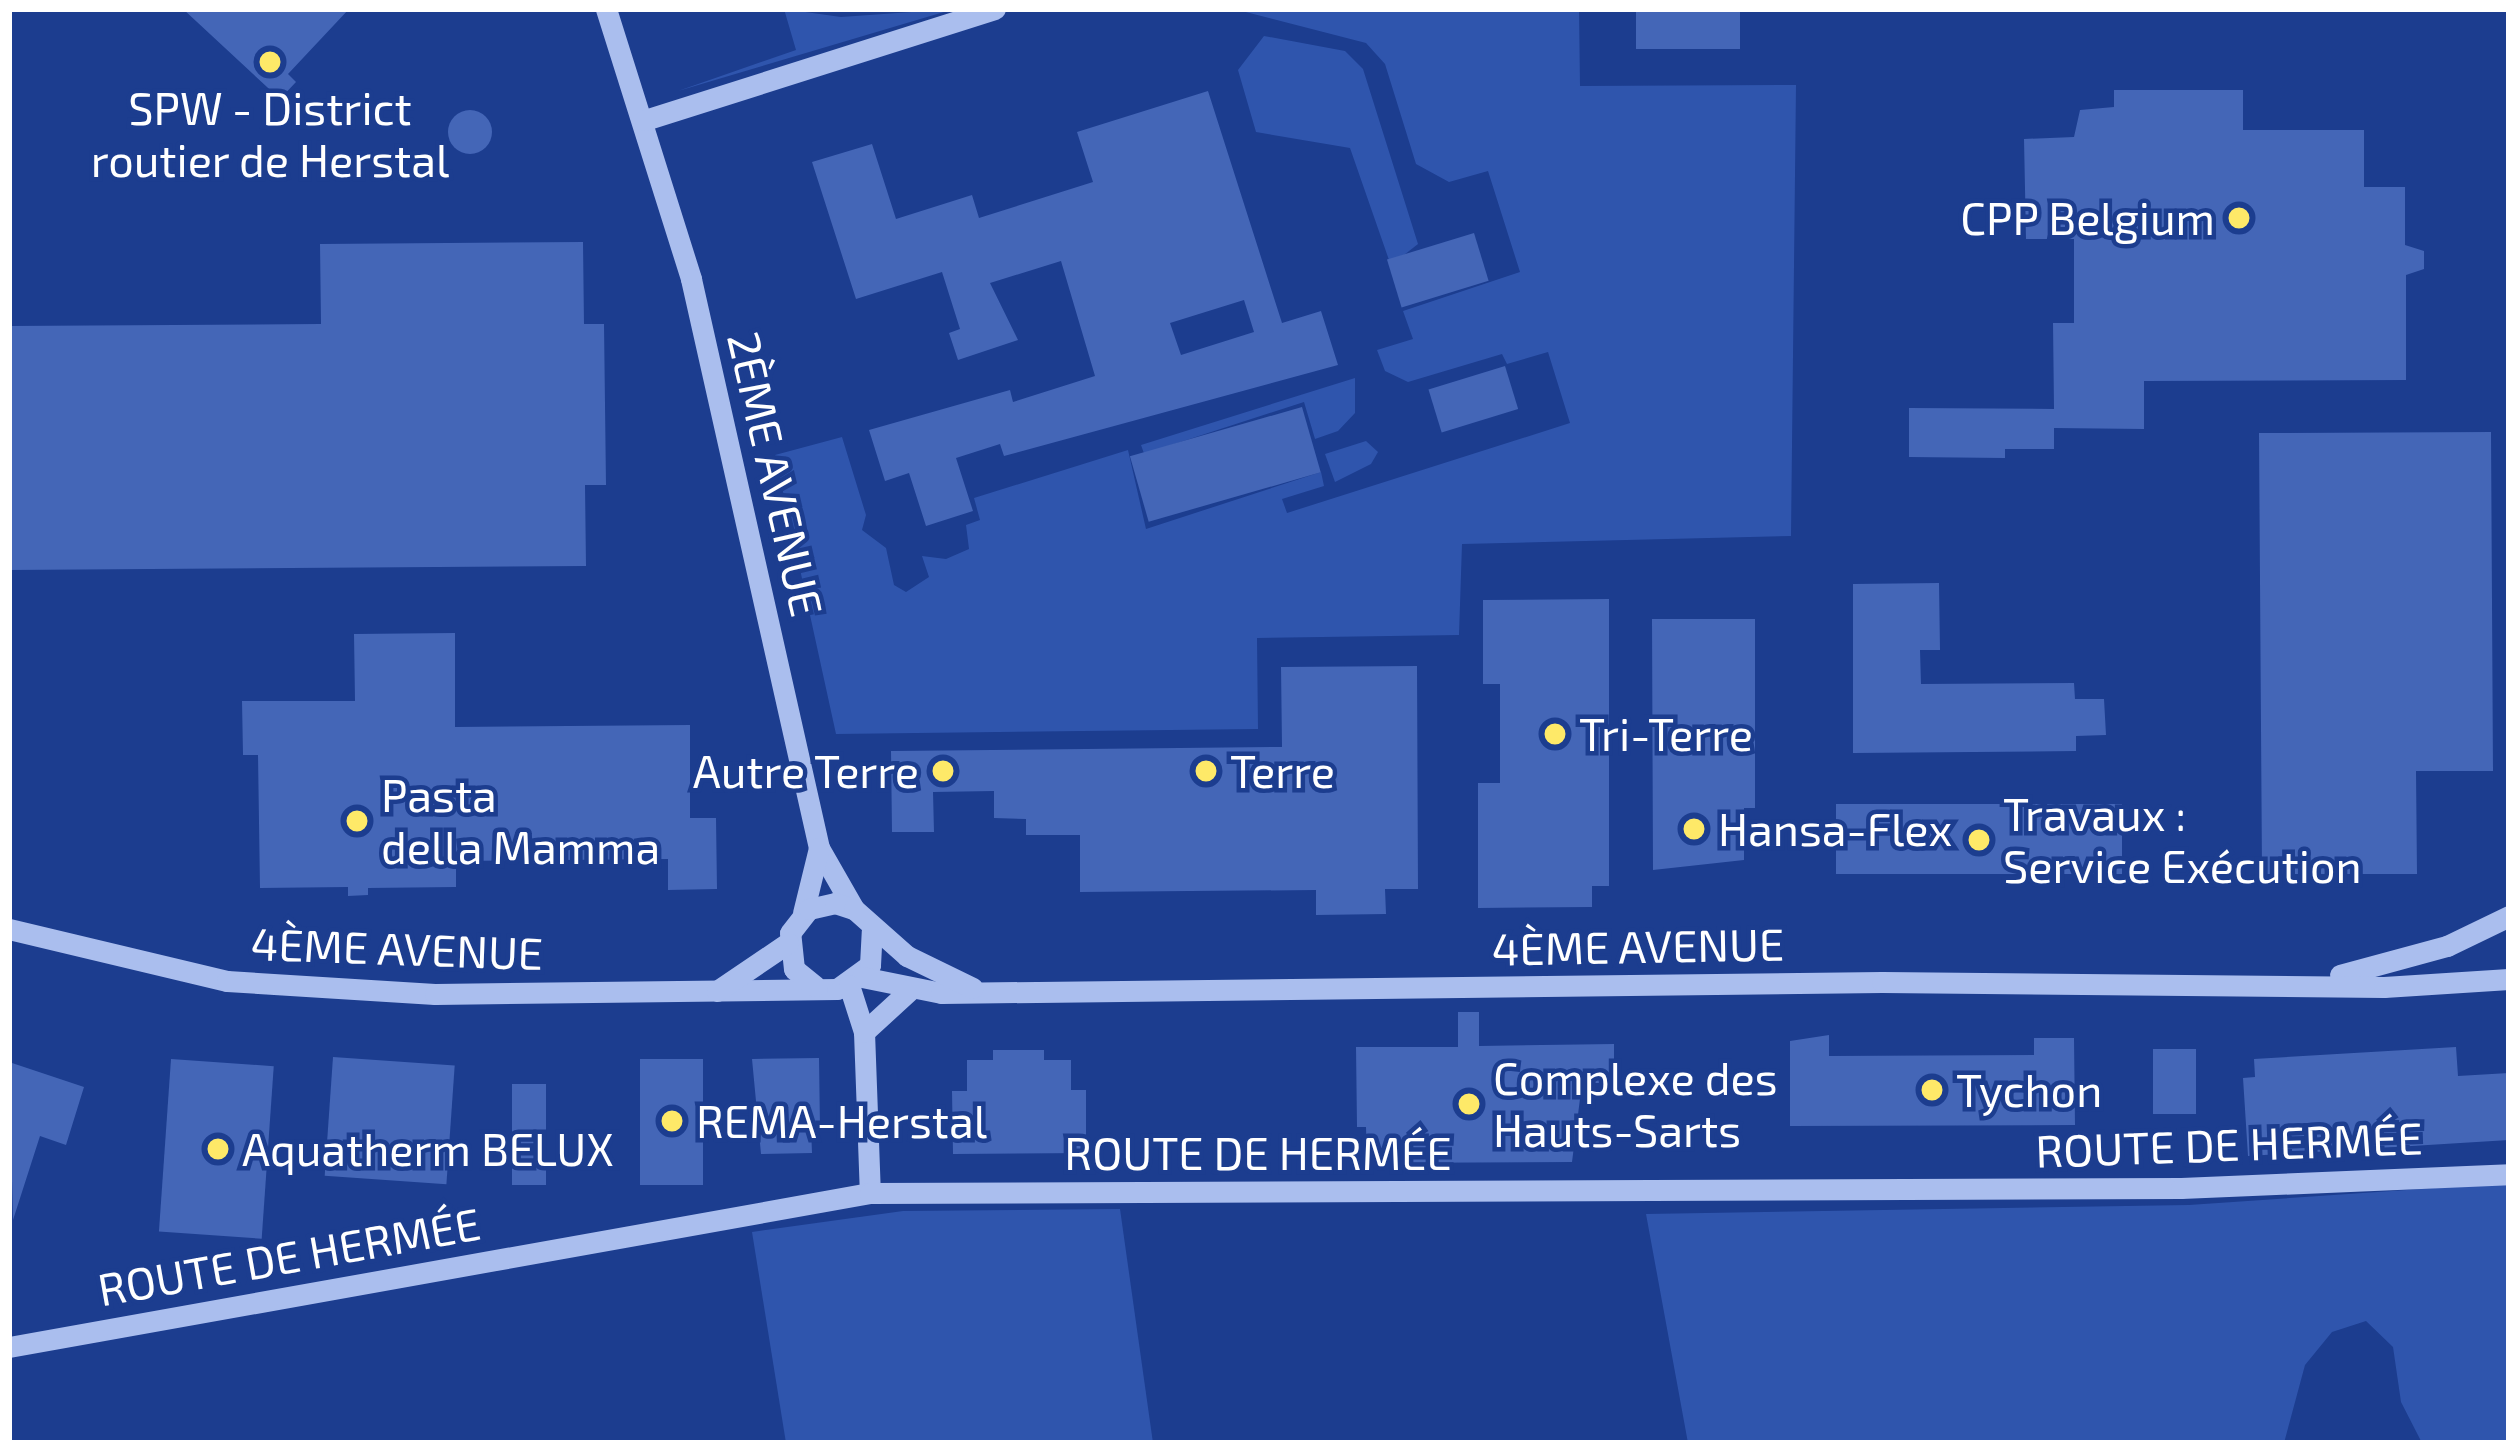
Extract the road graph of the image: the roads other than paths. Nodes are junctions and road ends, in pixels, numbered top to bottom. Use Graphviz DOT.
graph roads {
  1 [pos="606,9"];
  2 [pos="995,9"];
  3 [pos="645,120"];
  4 [pos="819,848"];
  5 [pos="854,909"];
  6 [pos="803,914"];
  7 [pos="2509,916"];
  8 [pos="9,929"];
  9 [pos="872,931"];
  10 [pos="788,943"];
  11 [pos="2509,979"];
  12 [pos="855,981"];
  13 [pos="2304,981"];
  14 [pos="815,986"];
  15 [pos="910,988"];
  16 [pos="973,988"];
  17 [pos="716,991"];
  18 [pos="864,1033"];
  19 [pos="2509,1174"];
  20 [pos="870,1193"];
  21 [pos="15,1346"];
  1 -- 3 [label="street, 2ÈME AVENUE"];
  2 -- 3 [label="street"];
  3 -- 4 [label="street, 2ÈME AVENUE"];
  4 -- 5 [label="street, 2ÈME AVENUE"];
  4 -- 6 [label="street, 2ÈME AVENUE"];
  5 -- 6 [label="street"];
  5 -- 9 [label="street, 4ÈME AVENUE"];
  6 -- 10 [label="street"];
  7 -- 13 [label="street, 4ÈME AVENUE"];
  8 -- 17 [label="street, 4ÈME AVENUE"];
  9 -- 12 [label="street"];
  9 -- 16 [label="street, 4ÈME AVENUE"];
  10 -- 14 [label="street"];
  10 -- 17 [label="street"];
  11 -- 13 [label="street, 4ÈME AVENUE"];
  12 -- 14 [label="street, 4ÈME AVENUE"];
  12 -- 15 [label="street, 4ÈME AVENUE"];
  12 -- 18 [label="street"];
  13 -- 16 [label="street, 4ÈME AVENUE"];
  14 -- 17 [label="street, 4ÈME AVENUE"];
  15 -- 16 [label="street, 4ÈME AVENUE"];
  15 -- 18 [label="street"];
  18 -- 20 [label="street"];
  19 -- 20 [label="street, ROUTE DE HERMÉE"];
  20 -- 21 [label="street, ROUTE DE HERMÉE"];
}
